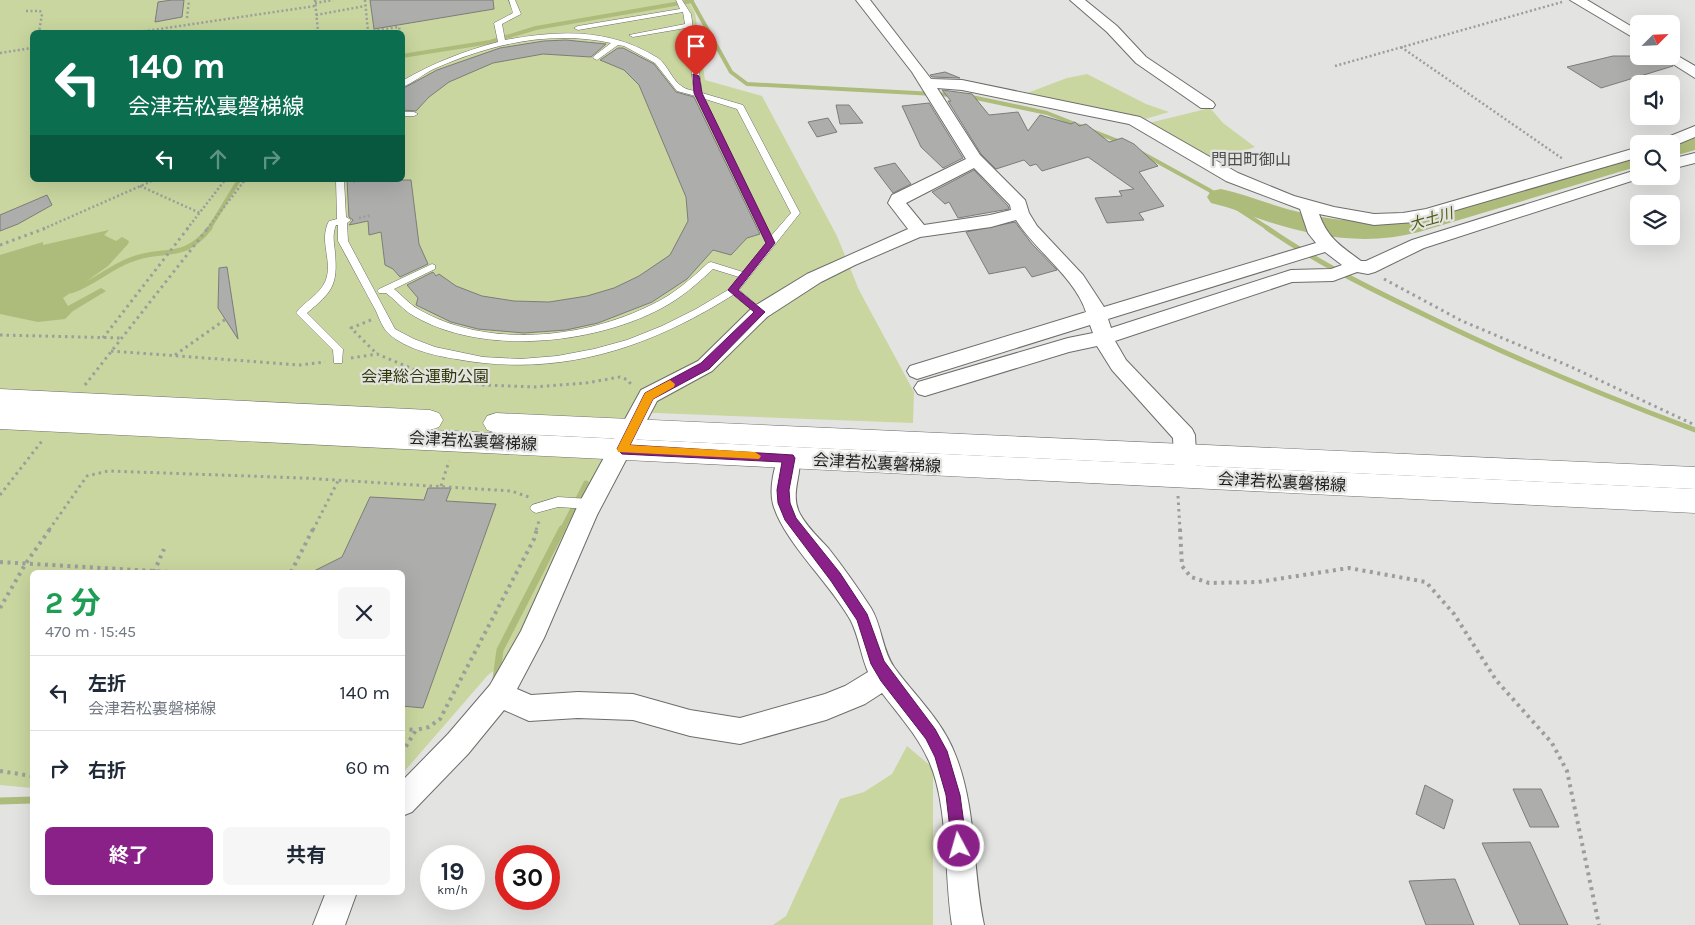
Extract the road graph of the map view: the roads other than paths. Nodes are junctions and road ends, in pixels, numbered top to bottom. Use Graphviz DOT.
graph roads {
  1 [pos="512,0"];
  2 [pos="679,0"];
  3 [pos="863,0"];
  4 [pos="1077,0"];
  5 [pos="1577,0"];
  6 [pos="685,10"];
  7 [pos="689,25"];
  8 [pos="578,28"];
  9 [pos="1630,32"];
  10 [pos="633,35"];
  11 [pos="502,42"];
  12 [pos="617,42"];
  13 [pos="597,58"];
  14 [pos="1680,63"];
  15 [pos="1695,73"];
  16 [pos="405,83"];
  17 [pos="926,83"];
  18 [pos="698,93"];
  19 [pos="1207,105"];
  20 [pos="405,114"];
  21 [pos="414,114"];
  22 [pos="1695,131"];
  23 [pos="1680,137"];
  24 [pos="1630,155"];
  25 [pos="1695,158"];
  26 [pos="976,160"];
  27 [pos="1680,162"];
  28 [pos="1630,178"];
  29 [pos="343,183"];
  30 [pos="1307,204"];
  31 [pos="1020,213"];
  32 [pos="345,220"];
  33 [pos="919,231"];
  34 [pos="770,243"];
  35 [pos="1328,245"];
  36 [pos="432,267"];
  37 [pos="1362,267"];
  38 [pos="745,276"];
  39 [pos="387,288"];
  40 [pos="732,290"];
  41 [pos="371,296"];
  42 [pos="760,312"];
  43 [pos="1097,315"];
  44 [pos="1103,338"];
  45 [pos="338,360"];
  46 [pos="0,398"];
  47 [pos="0,419"];
  48 [pos="628,439"];
  49 [pos="789,458"];
  50 [pos="1183,469"];
  51 [pos="1695,478"];
  52 [pos="1695,501"];
  53 [pos="590,504"];
  54 [pos="536,508"];
  55 [pos="885,676"];
  56 [pos="500,694"];
  57 [pos="405,799"];
  58 [pos="341,895"];
  59 [pos="328,925"];
  60 [pos="968,925"];
  1 -- 11 [label="lane"];
  2 -- 6 [label="lane"];
  3 -- 17 [label="street"];
  4 -- 19 [label="street"];
  5 -- 9 [label="street"];
  6 -- 7 [label="lane"];
  6 -- 8 [label="lane"];
  7 -- 10 [label="lane"];
  7 -- 18 [label="lane"];
  11 -- 12 [label="lane"];
  11 -- 16 [label="lane"];
  12 -- 13 [label="lane"];
  12 -- 18 [label="lane"];
  14 -- 15 [label="street"];
  17 -- 26 [label="street"];
  17 -- 30 [label="street"];
  18 -- 34 [label="lane"];
  18 -- 34 [label="lane"];
  20 -- 21 [label="lane"];
  22 -- 23 [label="street"];
  24 -- 30 [label="street"];
  25 -- 27 [label="street"];
  26 -- 31 [label="street"];
  26 -- 33 [label="street"];
  28 -- 37 [label="street"];
  29 -- 32 [label="lane"];
  30 -- 35 [label="street"];
  31 -- 33 [label="street"];
  31 -- 43 [label="street"];
  32 -- 41 [label="lane"];
  32 -- 45 [label="lane"];
  33 -- 42 [label="street"];
  34 -- 38 [label="lane"];
  35 -- 37 [label="street"];
  35 -- 43 [label="street"];
  36 -- 39 [label="lane"];
  37 -- 44 [label="street"];
  38 -- 39 [label="lane"];
  38 -- 40 [label="lane"];
  39 -- 41 [label="lane"];
  40 -- 41 [label="lane"];
  40 -- 42 [label="lane"];
  42 -- 48 [label="street"];
  43 -- 44 [label="street"];
  43 -- 44 [label="street"];
  44 -- 50 [label="street"];
  46 -- 48 [label="main road, 会津若松裏磐梯線"];
  47 -- 48 [label="main road, 会津若松裏磐梯線"];
  48 -- 49 [label="main road, 会津若松裏磐梯線"];
  48 -- 50 [label="main road, 会津若松裏磐梯線"];
  48 -- 53 [label="street"];
  49 -- 50 [label="main road, 会津若松裏磐梯線"];
  49 -- 55 [label="street"];
  50 -- 51 [label="main road, 会津若松裏磐梯線"];
  50 -- 52 [label="main road, 会津若松裏磐梯線"];
  53 -- 54 [label="lane"];
  53 -- 56 [label="street"];
  55 -- 56 [label="street"];
  55 -- 60 [label="street"];
  56 -- 57 [label="street"];
  58 -- 59 [label="street"];
}
